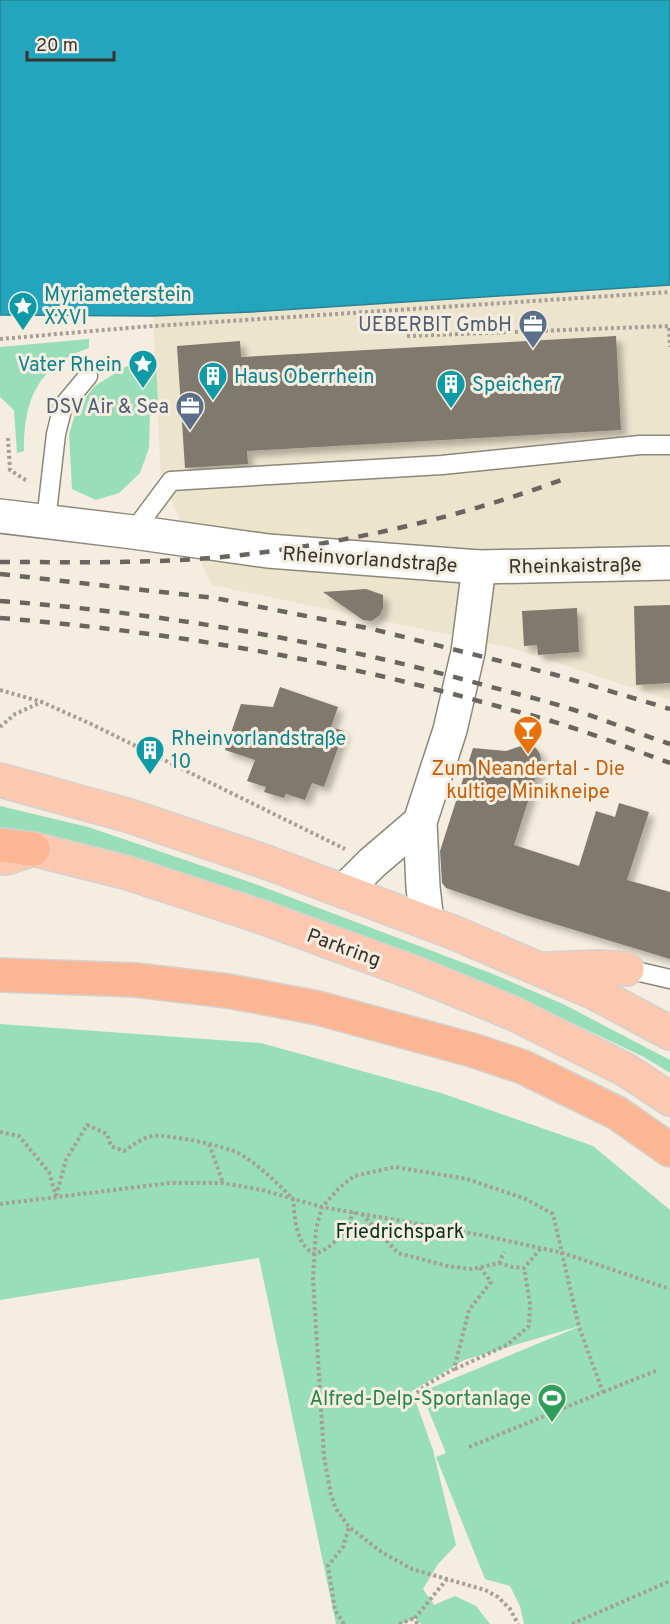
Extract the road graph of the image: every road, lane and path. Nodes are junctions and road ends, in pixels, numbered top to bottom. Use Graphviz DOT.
graph roads {
  1 [pos="670,292"];
  2 [pos="407,336"];
  3 [pos="0,339"];
  4 [pos="670,347"];
  5 [pos="88,376"];
  6 [pos="8,438"];
  7 [pos="670,445"];
  8 [pos="9,462"];
  9 [pos="0,516"];
  10 [pos="46,521"];
  11 [pos="133,532"];
  12 [pos="670,563"];
  13 [pos="479,567"];
  14 [pos="0,690"];
  15 [pos="42,702"];
  16 [pos="0,727"];
  17 [pos="144,749"];
  18 [pos="0,780"];
  19 [pos="420,822"];
  20 [pos="0,845"];
  21 [pos="33,849"];
  22 [pos="0,860"];
  23 [pos="344,891"];
  24 [pos="427,922"];
  25 [pos="627,969"];
  26 [pos="541,970"];
  27 [pos="0,975"];
  28 [pos="670,979"];
  29 [pos="670,1033"];
  30 [pos="670,1099"];
  31 [pos="0,1132"];
  32 [pos="209,1144"];
  33 [pos="670,1150"];
  34 [pos="223,1183"];
  35 [pos="56,1197"];
  36 [pos="293,1199"];
  37 [pos="0,1204"];
  38 [pos="321,1207"];
  39 [pos="354,1212"];
  40 [pos="362,1214"];
  41 [pos="541,1248"];
  42 [pos="504,1252"];
  43 [pos="563,1253"];
  44 [pos="315,1254"];
  45 [pos="499,1263"];
  46 [pos="480,1268"];
  47 [pos="524,1268"];
  48 [pos="670,1289"];
  49 [pos="454,1369"];
  50 [pos="658,1370"];
  51 [pos="603,1392"];
  52 [pos="417,1394"];
  53 [pos="470,1447"];
  54 [pos="350,1527"];
  55 [pos="447,1579"];
  56 [pos="670,1581"];
  57 [pos="415,1618"];
  58 [pos="344,1624"];
  59 [pos="399,1624"];
  60 [pos="417,1624"];
  61 [pos="518,1624"];
  62 [pos="572,1624"];
  1 -- 3 [label="path"];
  2 -- 4 [label="path"];
  5 -- 10 [label="lane"];
  6 -- 8 [label="path"];
  7 -- 11 [label="lane"];
  9 -- 10 [label="street, Rheinvorlandstraße"];
  10 -- 11 [label="street, Rheinvorlandstraße"];
  11 -- 13 [label="street, Rheinvorlandstraße"];
  12 -- 13 [label="street, Rheinkaistraße"];
  13 -- 19 [label="street, Rheinvorlandstraße"];
  14 -- 15 [label="path"];
  15 -- 16 [label="path"];
  15 -- 17 [label="path"];
  18 -- 23 [label="main road"];
  19 -- 23 [label="street"];
  19 -- 24 [label="street, Rheinvorlandstraße"];
  20 -- 21 [label="highway, Parkring"];
  21 -- 22 [label="main road"];
  21 -- 30 [label="main road, Parkring"];
  23 -- 24 [label="main road"];
  24 -- 26 [label="main road"];
  25 -- 26 [label="main road"];
  25 -- 28 [label="lane"];
  26 -- 29 [label="main road"];
  27 -- 33 [label="highway"];
  31 -- 35 [label="path"];
  32 -- 34 [label="path"];
  32 -- 35 [label="path"];
  32 -- 36 [label="path"];
  34 -- 35 [label="path"];
  34 -- 36 [label="path"];
  35 -- 37 [label="path"];
  36 -- 38 [label="path"];
  36 -- 44 [label="path"];
  38 -- 39 [label="path"];
  38 -- 43 [label="path"];
  38 -- 44 [label="path"];
  39 -- 40 [label="path"];
  39 -- 44 [label="path"];
  40 -- 41 [label="path"];
  40 -- 46 [label="path"];
  41 -- 43 [label="path"];
  41 -- 47 [label="path"];
  42 -- 45 [label="path"];
  43 -- 48 [label="path"];
  43 -- 51 [label="path"];
  44 -- 54 [label="path"];
  45 -- 46 [label="path"];
  45 -- 47 [label="path"];
  46 -- 49 [label="path"];
  47 -- 49 [label="path"];
  49 -- 52 [label="path"];
  50 -- 51 [label="path"];
  51 -- 53 [label="path"];
  54 -- 55 [label="path"];
  54 -- 58 [label="path"];
  55 -- 57 [label="path"];
  55 -- 61 [label="path"];
  56 -- 62 [label="path"];
  57 -- 59 [label="path"];
  57 -- 60 [label="path"];
}
